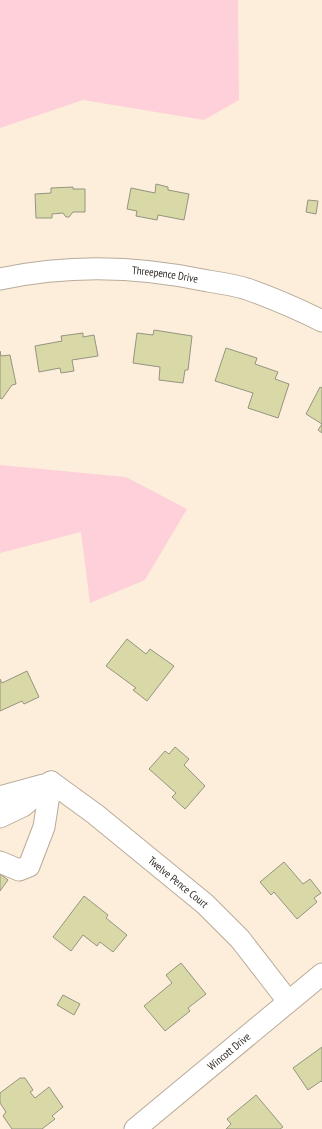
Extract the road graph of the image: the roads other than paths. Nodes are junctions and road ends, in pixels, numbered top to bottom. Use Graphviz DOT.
graph roads {
  1 [pos="0,278"];
  2 [pos="322,321"];
  3 [pos="51,782"];
  4 [pos="0,797"];
  5 [pos="0,817"];
  6 [pos="0,862"];
  7 [pos="322,974"];
  8 [pos="288,1001"];
  9 [pos="135,1129"];
  1 -- 2 [label="street, Threepence Drive"];
  3 -- 4 [label="street"];
  3 -- 5 [label="street"];
  3 -- 6 [label="street"];
  3 -- 8 [label="street, Twelve Pence Court"];
  7 -- 8 [label="street, Wincott Drive"];
  8 -- 9 [label="street, Wincott Drive"];
}
